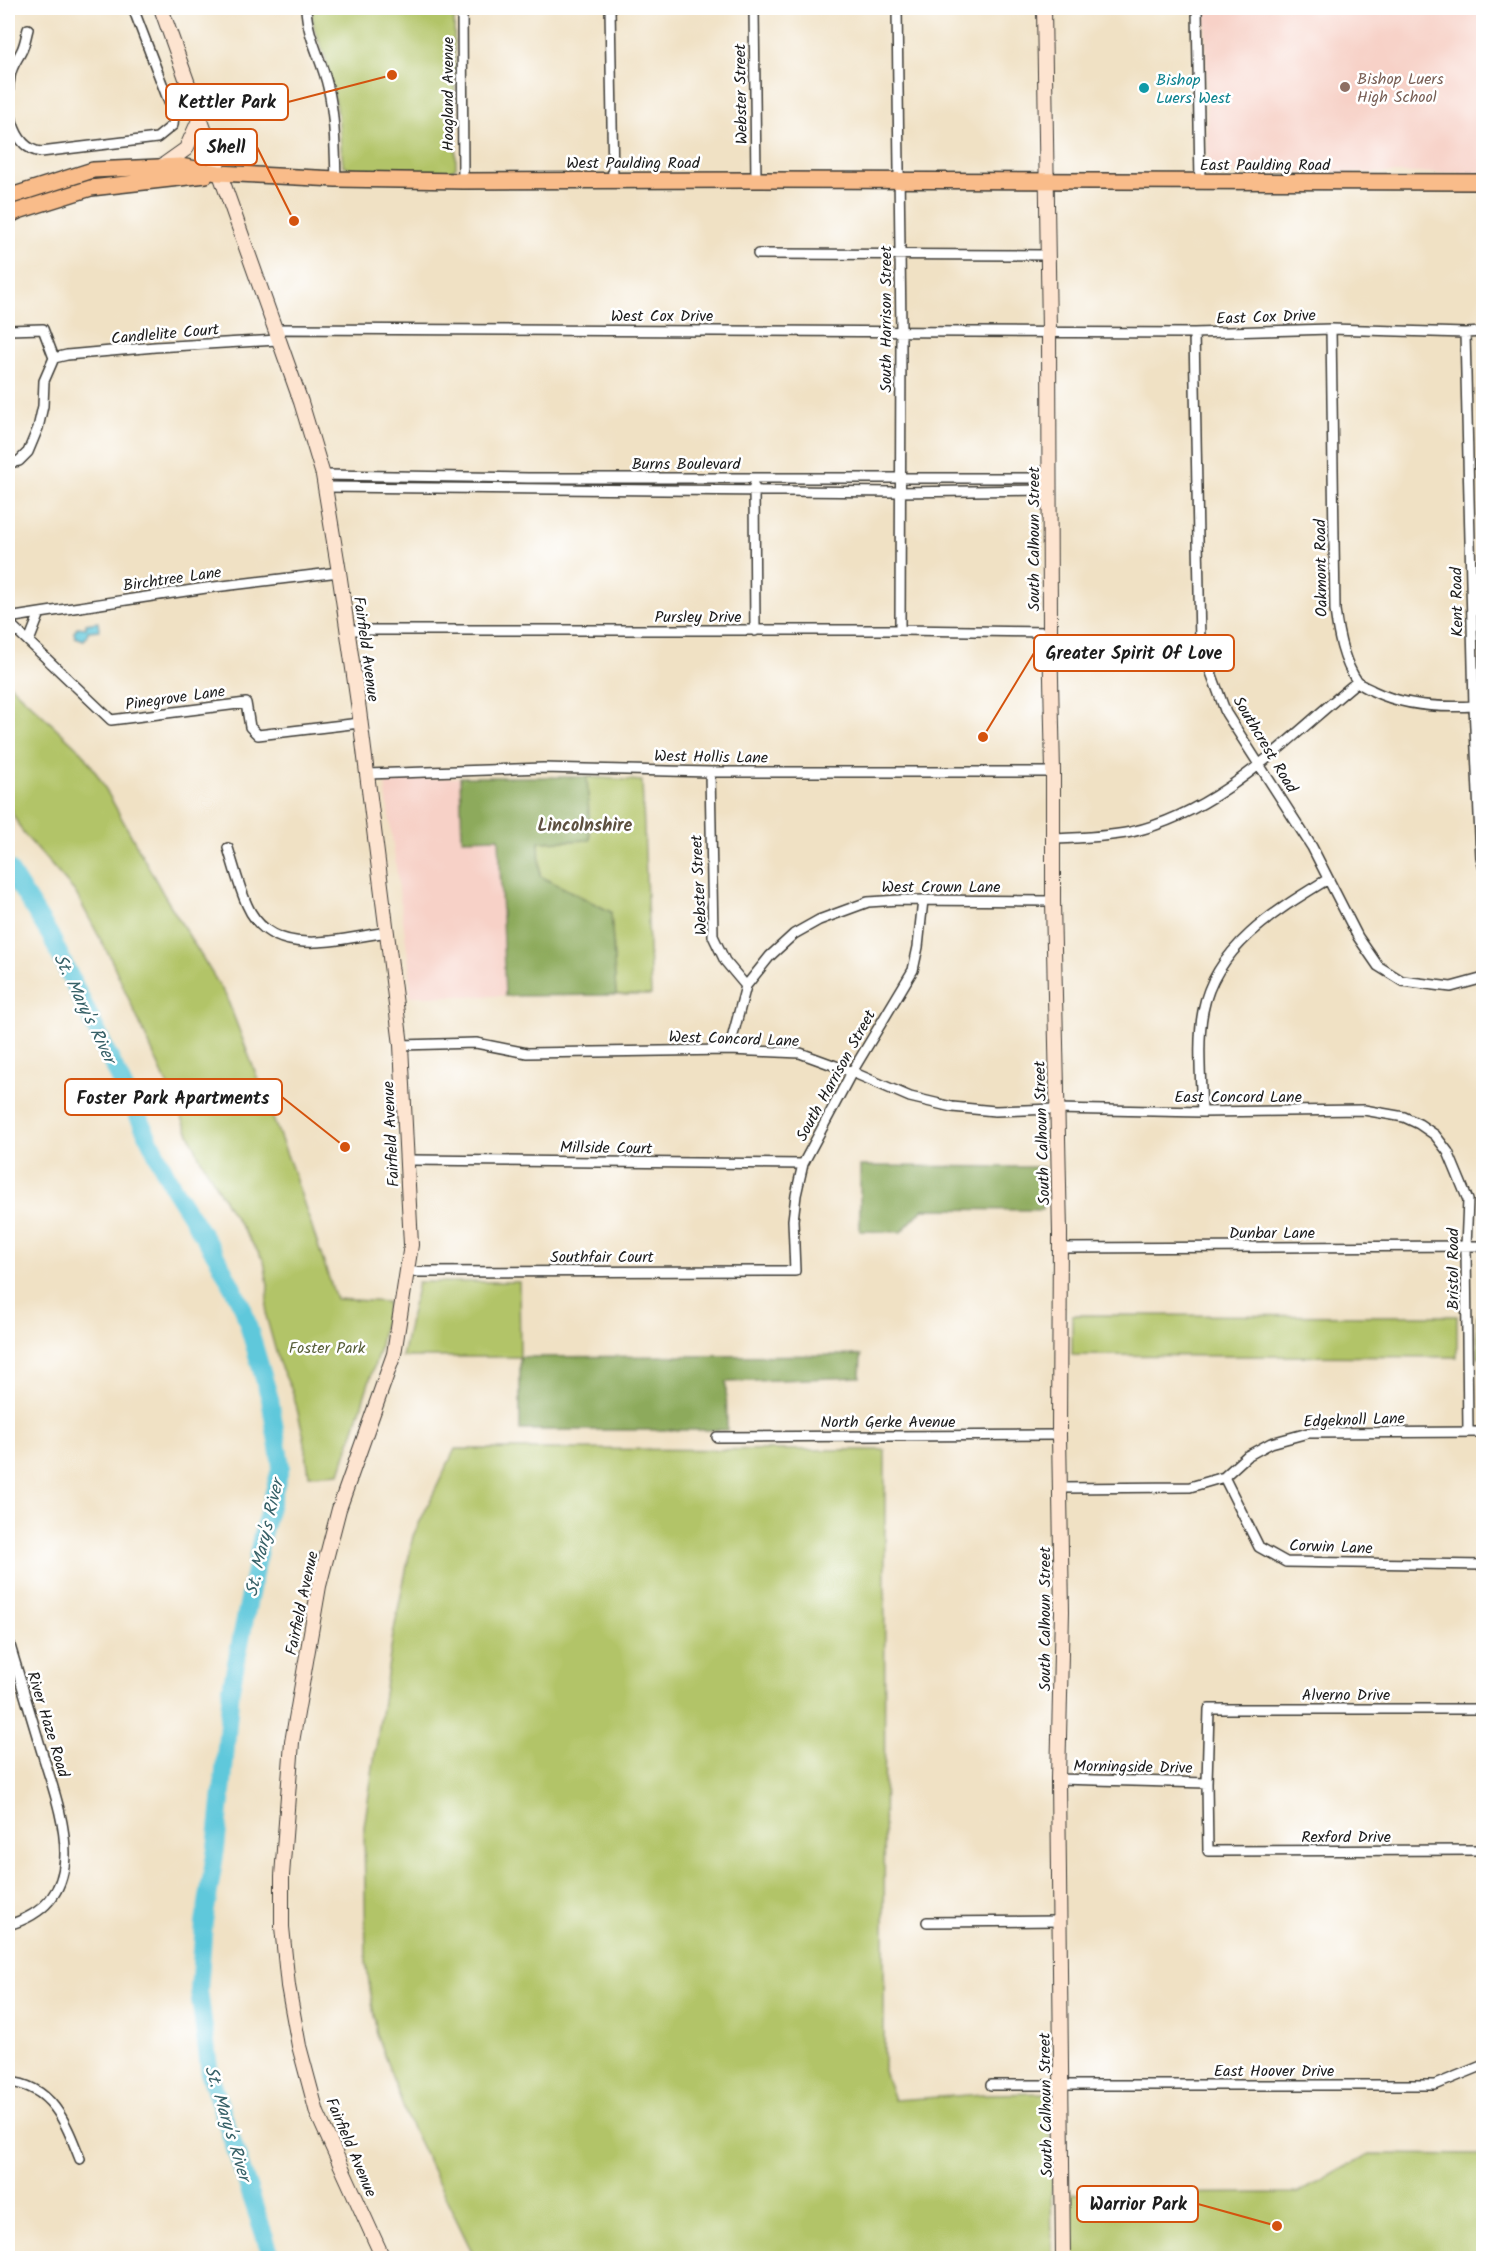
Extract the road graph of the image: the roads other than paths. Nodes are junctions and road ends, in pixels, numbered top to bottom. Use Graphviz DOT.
graph roads {
  1 [pos="133,8"];
  2 [pos="161,8"];
  3 [pos="306,8"];
  4 [pos="462,8"];
  5 [pos="610,8"];
  6 [pos="754,8"];
  7 [pos="897,8"];
  8 [pos="1044,8"];
  9 [pos="1197,8"];
  10 [pos="9,9"];
  11 [pos="8,29"];
  12 [pos="28,29"];
  13 [pos="200,118"];
  14 [pos="162,166"];
  15 [pos="218,173"];
  16 [pos="336,179"];
  17 [pos="613,180"];
  18 [pos="756,180"];
  19 [pos="900,180"];
  20 [pos="463,181"];
  21 [pos="1047,182"];
  22 [pos="1200,182"];
  23 [pos="1484,182"];
  24 [pos="8,197"];
  25 [pos="8,216"];
  26 [pos="758,254"];
  27 [pos="900,255"];
  28 [pos="1048,255"];
  29 [pos="1331,329"];
  30 [pos="8,330"];
  31 [pos="901,331"];
  32 [pos="1049,332"];
  33 [pos="1484,332"];
  34 [pos="1194,333"];
  35 [pos="1465,333"];
  36 [pos="276,334"];
  37 [pos="54,358"];
  38 [pos="8,463"];
  39 [pos="754,477"];
  40 [pos="899,479"];
  41 [pos="324,481"];
  42 [pos="1049,484"];
  43 [pos="754,490"];
  44 [pos="899,492"];
  45 [pos="339,572"];
  46 [pos="40,613"];
  47 [pos="8,620"];
  48 [pos="347,630"];
  49 [pos="900,630"];
  50 [pos="755,631"];
  51 [pos="1050,633"];
  52 [pos="29,641"];
  53 [pos="1358,681"];
  54 [pos="1474,706"];
  55 [pos="360,723"];
  56 [pos="1259,764"];
  57 [pos="710,772"];
  58 [pos="1053,772"];
  59 [pos="368,774"];
  60 [pos="1054,839"];
  61 [pos="228,848"];
  62 [pos="1484,869"];
  63 [pos="1328,879"];
  64 [pos="923,900"];
  65 [pos="1053,901"];
  66 [pos="388,932"];
  67 [pos="1484,978"];
  68 [pos="746,986"];
  69 [pos="402,1045"];
  70 [pos="729,1050"];
  71 [pos="852,1072"];
  72 [pos="1056,1109"];
  73 [pos="1202,1112"];
  74 [pos="1419,1124"];
  75 [pos="408,1160"];
  76 [pos="803,1164"];
  77 [pos="1484,1246"];
  78 [pos="1466,1247"];
  79 [pos="1060,1248"];
  80 [pos="795,1271"];
  81 [pos="408,1272"];
  82 [pos="1468,1431"];
  83 [pos="1484,1432"];
  84 [pos="1059,1436"];
  85 [pos="717,1437"];
  86 [pos="1224,1477"];
  87 [pos="1060,1488"];
  88 [pos="1484,1564"];
  89 [pos="8,1639"];
  90 [pos="1484,1709"];
  91 [pos="1059,1779"];
  92 [pos="1207,1783"];
  93 [pos="1484,1850"];
  94 [pos="1059,1921"];
  95 [pos="927,1922"];
  96 [pos="8,1925"];
  97 [pos="1484,2065"];
  98 [pos="8,2082"];
  99 [pos="991,2085"];
  100 [pos="1061,2085"];
  101 [pos="80,2159"];
  102 [pos="383,2259"];
  103 [pos="1064,2259"];
  1 -- 12 [label="street"];
  2 -- 13 [label="main road, Fairfield Avenue"];
  3 -- 16 [label="street"];
  4 -- 20 [label="street, Hoagland Avenue"];
  5 -- 17 [label="street"];
  6 -- 18 [label="street, Webster Street"];
  7 -- 19 [label="street, South Harrison Street"];
  8 -- 21 [label="main road, South Calhoun Street"];
  9 -- 22 [label="street"];
  10 -- 11 [label="street"];
  13 -- 14 [label="main road"];
  13 -- 15 [label="main road, Fairfield Avenue"];
  14 -- 15 [label="main road"];
  14 -- 24 [label="main road"];
  15 -- 16 [label="main road, West Paulding Road"];
  15 -- 25 [label="main road"];
  15 -- 36 [label="main road, Fairfield Avenue"];
  16 -- 20 [label="main road, West Paulding Road"];
  17 -- 18 [label="main road, West Paulding Road"];
  17 -- 20 [label="main road, West Paulding Road"];
  18 -- 19 [label="main road, West Paulding Road"];
  19 -- 21 [label="main road, West Paulding Road"];
  19 -- 27 [label="street, South Harrison Street"];
  21 -- 22 [label="main road, East Paulding Road"];
  21 -- 28 [label="main road, South Calhoun Street"];
  22 -- 23 [label="main road, East Paulding Road"];
  26 -- 27 [label="street"];
  27 -- 28 [label="street"];
  27 -- 31 [label="street, South Harrison Street"];
  28 -- 32 [label="main road, South Calhoun Street"];
  29 -- 34 [label="street, East Cox Drive"];
  29 -- 35 [label="street, East Cox Drive"];
  29 -- 53 [label="street, Oakmont Road"];
  30 -- 37 [label="street"];
  31 -- 32 [label="street, West Cox Drive"];
  31 -- 36 [label="street, West Cox Drive"];
  31 -- 40 [label="street, South Harrison Street"];
  32 -- 34 [label="street, East Cox Drive"];
  32 -- 42 [label="main road, South Calhoun Street"];
  33 -- 35 [label="street, East Cox Drive"];
  34 -- 56 [label="street, Southcrest Road"];
  35 -- 54 [label="street, Kent Road"];
  36 -- 37 [label="street, Candlelite Court"];
  36 -- 41 [label="main road, Fairfield Avenue"];
  37 -- 38 [label="street"];
  39 -- 40 [label="street, Burns Boulevard"];
  39 -- 41 [label="street, Burns Boulevard"];
  39 -- 43 [label="street"];
  40 -- 42 [label="street, Burns Boulevard"];
  40 -- 44 [label="street, South Harrison Street"];
  41 -- 43 [label="street, Burns Boulevard"];
  41 -- 45 [label="main road, Fairfield Avenue"];
  42 -- 44 [label="street, Burns Boulevard"];
  42 -- 51 [label="main road, South Calhoun Street"];
  43 -- 44 [label="street, Burns Boulevard"];
  43 -- 50 [label="street"];
  44 -- 49 [label="street, South Harrison Street"];
  45 -- 46 [label="street, Birchtree Lane"];
  45 -- 48 [label="main road, Fairfield Avenue"];
  46 -- 47 [label="street, Birchtree Lane"];
  46 -- 52 [label="street"];
  47 -- 52 [label="street, Pinegrove Lane"];
  48 -- 50 [label="street, Pursley Drive"];
  48 -- 55 [label="main road, Fairfield Avenue"];
  49 -- 50 [label="street, Pursley Drive"];
  49 -- 51 [label="street, Pursley Drive"];
  51 -- 58 [label="main road, South Calhoun Street"];
  52 -- 55 [label="street, Pinegrove Lane"];
  53 -- 54 [label="street"];
  53 -- 56 [label="street"];
  54 -- 62 [label="street, Kent Road"];
  55 -- 59 [label="main road, Fairfield Avenue"];
  56 -- 60 [label="street"];
  56 -- 63 [label="street, Southcrest Road"];
  57 -- 58 [label="street, West Hollis Lane"];
  57 -- 59 [label="street, West Hollis Lane"];
  57 -- 68 [label="street, Webster Street"];
  58 -- 60 [label="main road, South Calhoun Street"];
  59 -- 66 [label="main road, Fairfield Avenue"];
  60 -- 65 [label="main road, South Calhoun Street"];
  61 -- 66 [label="street"];
  63 -- 67 [label="street, Southcrest Road"];
  63 -- 73 [label="street"];
  64 -- 65 [label="street, West Crown Lane"];
  64 -- 68 [label="street, West Crown Lane"];
  64 -- 71 [label="street, South Harrison Street"];
  65 -- 72 [label="main road, South Calhoun Street"];
  66 -- 69 [label="main road, Fairfield Avenue"];
  68 -- 70 [label="street, West Crown Lane"];
  69 -- 70 [label="street, West Concord Lane"];
  69 -- 75 [label="main road, Fairfield Avenue"];
  70 -- 71 [label="street, West Concord Lane"];
  71 -- 72 [label="street, West Concord Lane"];
  71 -- 76 [label="street, South Harrison Street"];
  72 -- 73 [label="street, East Concord Lane"];
  72 -- 79 [label="main road, South Calhoun Street"];
  73 -- 74 [label="street, East Concord Lane"];
  74 -- 78 [label="street, Bristol Road"];
  75 -- 76 [label="street, Millside Court"];
  75 -- 81 [label="main road, Fairfield Avenue"];
  76 -- 80 [label="street, South Harrison Street"];
  77 -- 78 [label="street, Dunbar Lane"];
  78 -- 79 [label="street, Dunbar Lane"];
  78 -- 82 [label="street, Bristol Road"];
  79 -- 84 [label="main road, South Calhoun Street"];
  80 -- 81 [label="street, Southfair Court"];
  81 -- 102 [label="main road, Fairfield Avenue"];
  82 -- 83 [label="street, Edgeknoll Lane"];
  82 -- 86 [label="street, Edgeknoll Lane"];
  84 -- 85 [label="street, North Gerke Avenue"];
  84 -- 87 [label="main road, South Calhoun Street"];
  86 -- 87 [label="street, Edgeknoll Lane"];
  86 -- 88 [label="street, Corwin Lane"];
  87 -- 91 [label="main road, South Calhoun Street"];
  89 -- 96 [label="street, River Haze Road"];
  90 -- 92 [label="street, Alverno Drive"];
  91 -- 92 [label="street, Morningside Drive"];
  91 -- 94 [label="main road, South Calhoun Street"];
  92 -- 93 [label="street, Rexford Drive"];
  94 -- 95 [label="street"];
  94 -- 100 [label="main road, South Calhoun Street"];
  97 -- 100 [label="street, East Hoover Drive"];
  98 -- 101 [label="street"];
  99 -- 100 [label="street, East Hoover Drive"];
  100 -- 103 [label="main road, South Calhoun Street"];
}
